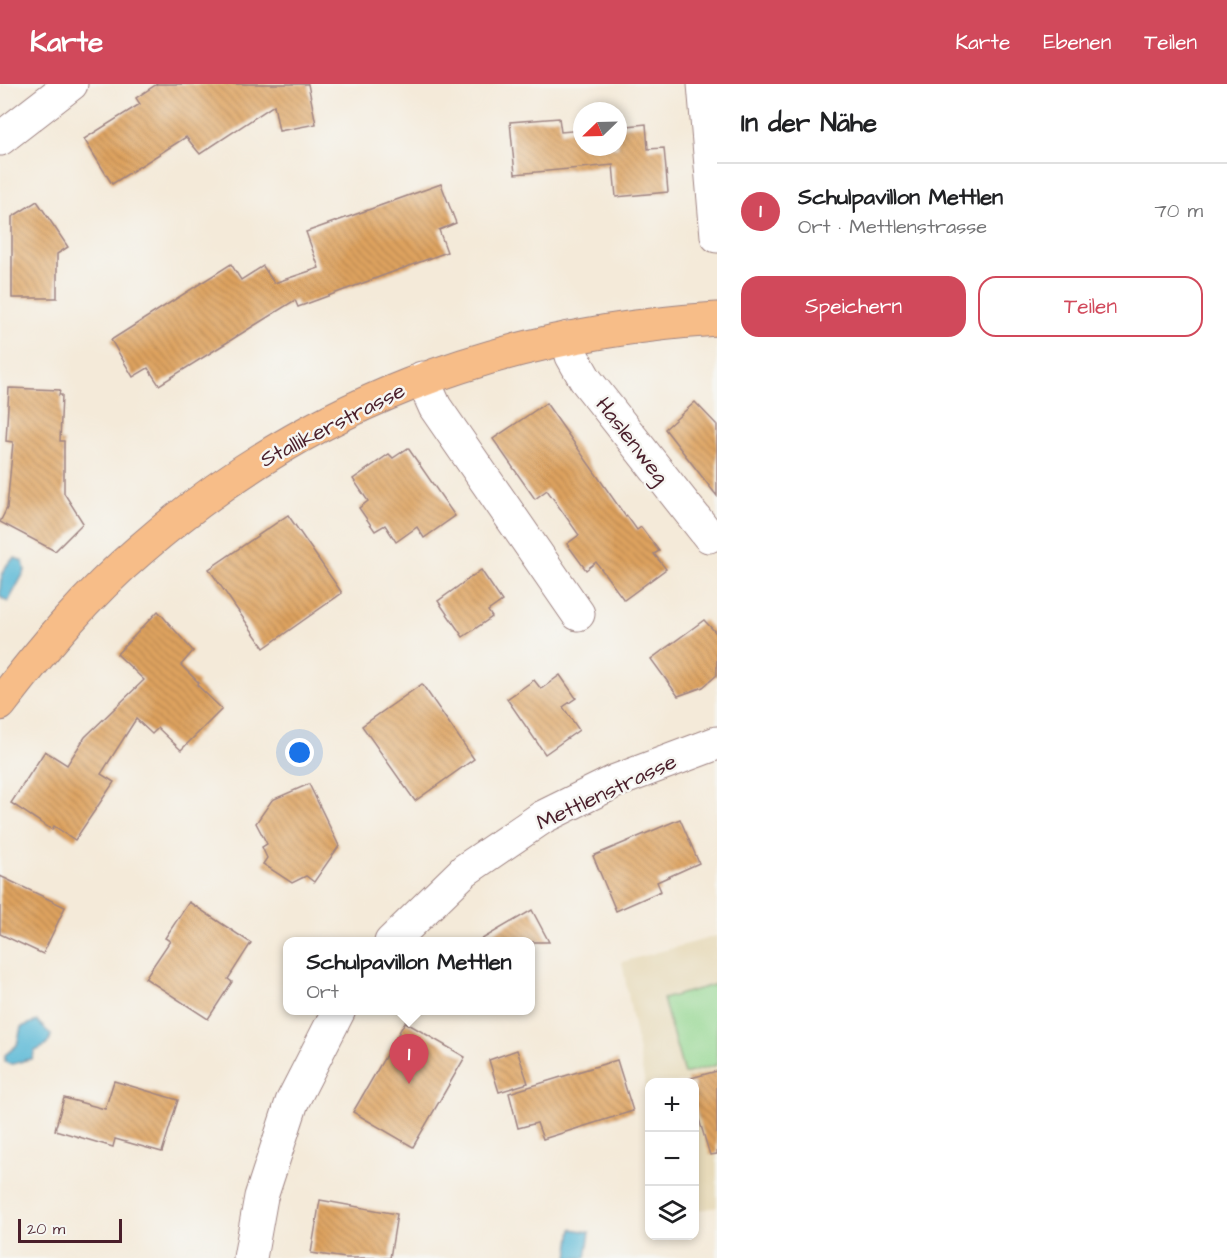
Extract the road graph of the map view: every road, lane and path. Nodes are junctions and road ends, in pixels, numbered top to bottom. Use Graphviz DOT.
graph roads {
  1 [pos="71,84"];
  2 [pos="704,84"];
  3 [pos="0,139"];
  4 [pos="717,237"];
  5 [pos="717,319"];
  6 [pos="567,338"];
  7 [pos="422,378"];
  8 [pos="709,536"];
  9 [pos="578,614"];
  10 [pos="0,704"];
  11 [pos="717,743"];
  12 [pos="396,937"];
  13 [pos="337,1015"];
  14 [pos="250,1258"];
  1 -- 3 [label="street"];
  2 -- 4 [label="street"];
  5 -- 6 [label="main road, Stallikerstrasse"];
  6 -- 7 [label="main road, Stallikerstrasse"];
  6 -- 8 [label="street, Haslenweg"];
  7 -- 9 [label="street"];
  7 -- 10 [label="main road, Stallikerstrasse"];
  11 -- 12 [label="street, Mettlenstrasse"];
  13 -- 14 [label="street"];
}
